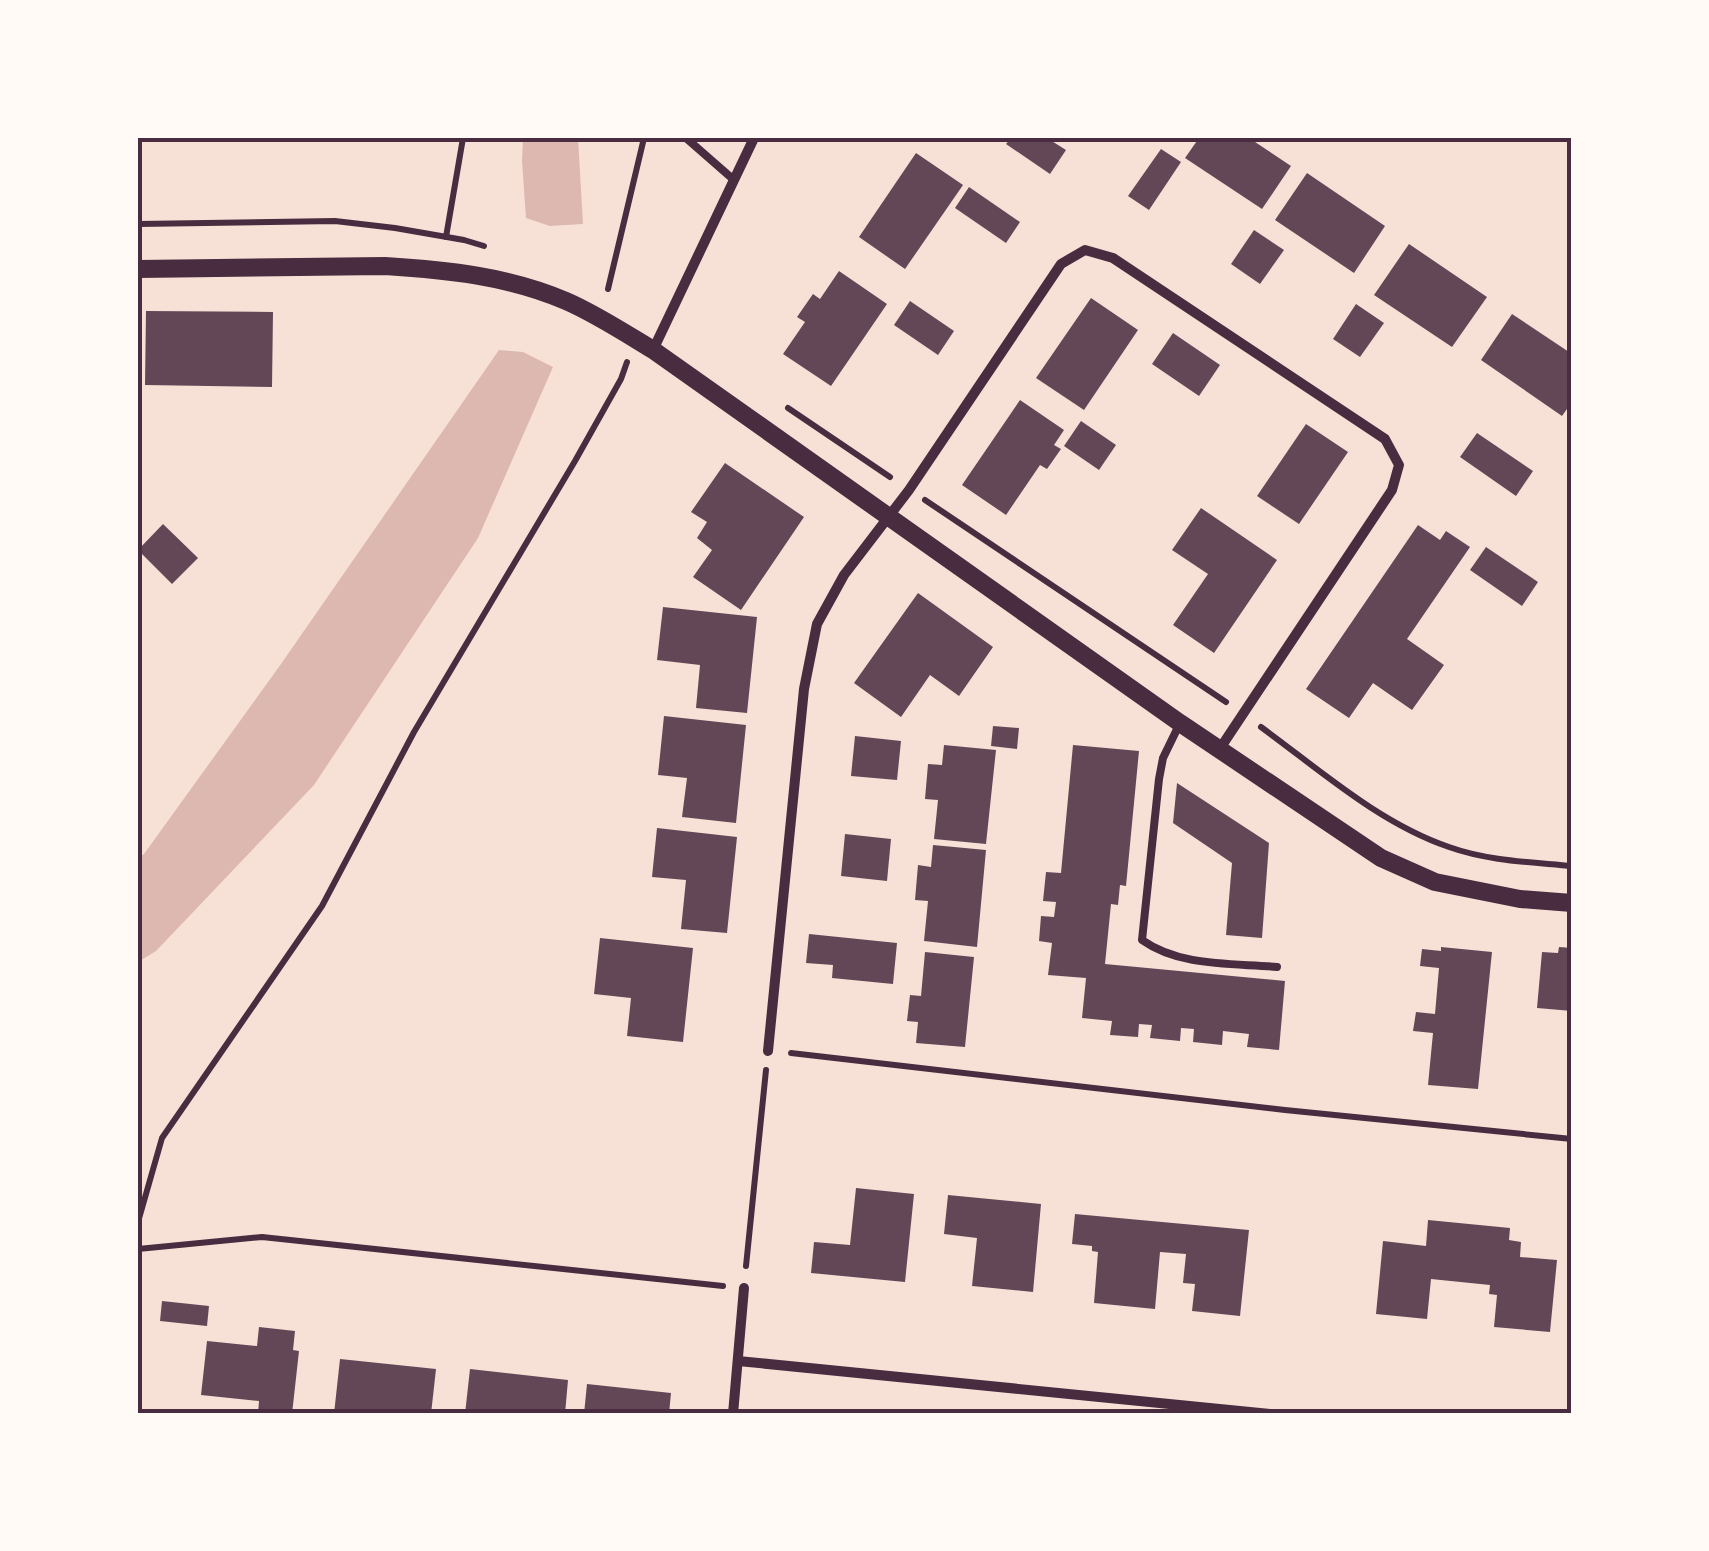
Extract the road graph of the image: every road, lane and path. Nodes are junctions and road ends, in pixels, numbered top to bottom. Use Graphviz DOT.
graph roads {
  1 [pos="463,138"];
  2 [pos="644,138"];
  3 [pos="686,138"];
  4 [pos="754,138"];
  5 [pos="734,180"];
  6 [pos="446,237"];
  7 [pos="138,269"];
  8 [pos="622,298"];
  9 [pos="635,339"];
  10 [pos="653,350"];
  11 [pos="779,401"];
  12 [pos="909,490"];
  13 [pos="889,518"];
  14 [pos="1243,714"];
  15 [pos="1180,723"];
  16 [pos="1219,750"];
  17 [pos="1572,866"];
  18 [pos="1572,904"];
  19 [pos="1277,966"];
  20 [pos="768,1051"];
  21 [pos="1572,1139"];
  22 [pos="138,1222"];
  23 [pos="138,1249"];
  24 [pos="744,1288"];
  25 [pos="738,1361"];
  26 [pos="733,1414"];
  27 [pos="1270,1414"];
  1 -- 6 [label="path"];
  2 -- 8 [label="path"];
  3 -- 5 [label="lane"];
  4 -- 5 [label="street"];
  5 -- 10 [label="street"];
  7 -- 9 [label="street"];
  9 -- 10 [label="street"];
  9 -- 22 [label="path"];
  10 -- 13 [label="street"];
  11 -- 12 [label="path"];
  12 -- 13 [label="street"];
  12 -- 14 [label="path"];
  12 -- 14 [label="street"];
  13 -- 15 [label="street"];
  13 -- 20 [label="street"];
  14 -- 16 [label="street"];
  14 -- 17 [label="path"];
  15 -- 16 [label="street"];
  15 -- 19 [label="lane"];
  16 -- 18 [label="street"];
  20 -- 21 [label="path"];
  20 -- 24 [label="path"];
  23 -- 24 [label="path"];
  24 -- 25 [label="street"];
  25 -- 26 [label="street"];
  25 -- 27 [label="street"];
}
